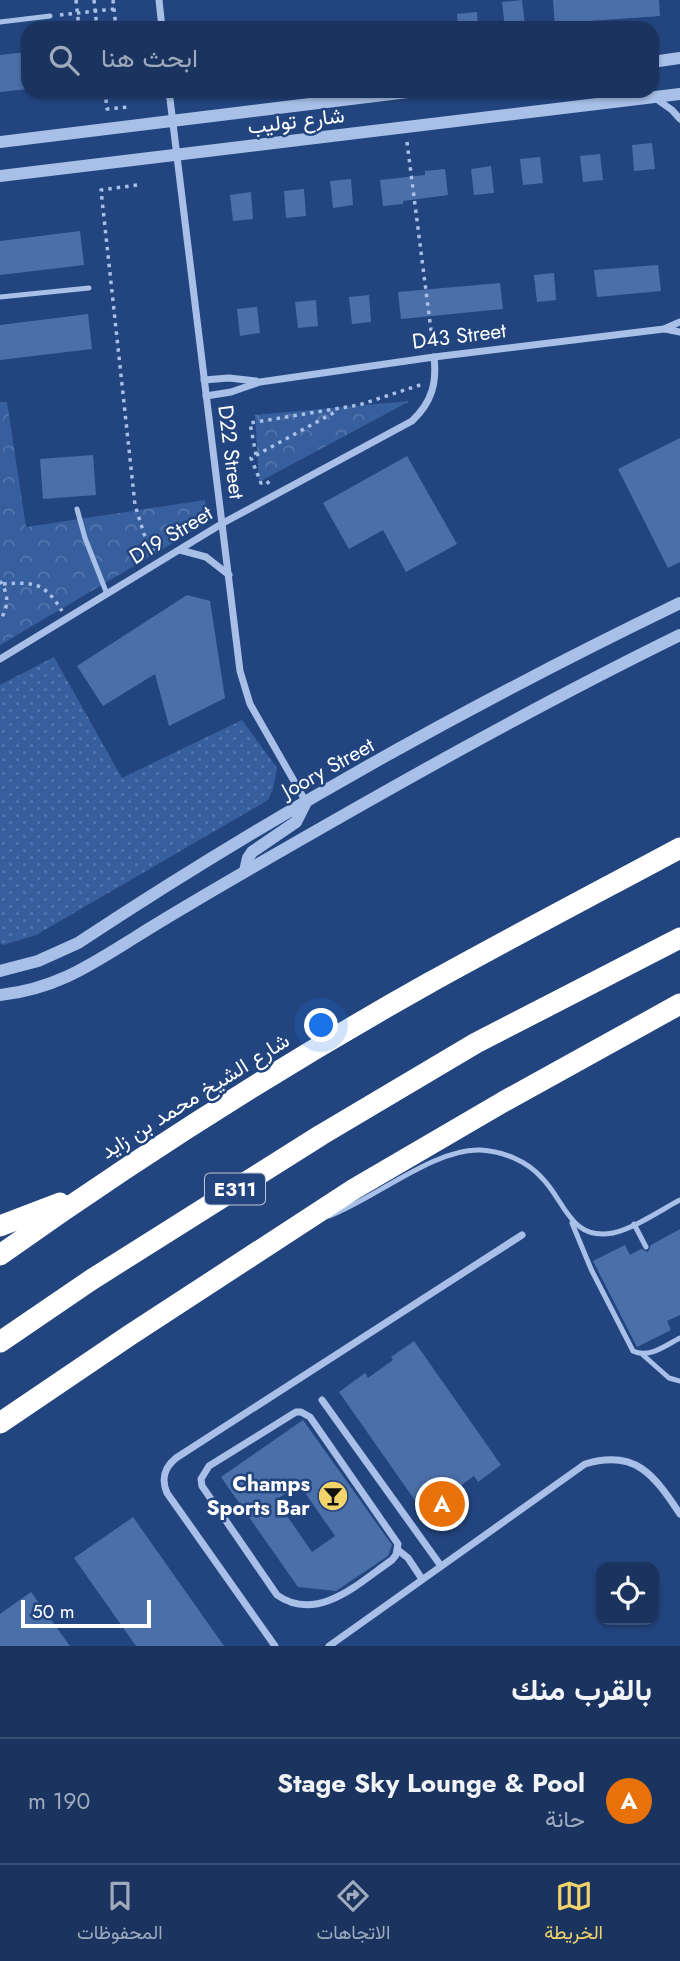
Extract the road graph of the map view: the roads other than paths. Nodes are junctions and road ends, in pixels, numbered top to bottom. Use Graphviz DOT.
graph roads {
  1 [pos="159,0"];
  2 [pos="50,16"];
  3 [pos="161,21"];
  4 [pos="0,22"];
  5 [pos="680,58"];
  6 [pos="659,61"];
  7 [pos="680,94"];
  8 [pos="659,97"];
  9 [pos="170,98"];
  10 [pos="359,98"];
  11 [pos="655,98"];
  12 [pos="680,119"];
  13 [pos="173,121"];
  14 [pos="0,142"];
  15 [pos="177,155"];
  16 [pos="0,176"];
  17 [pos="89,288"];
  18 [pos="0,297"];
  19 [pos="680,323"];
  20 [pos="664,329"];
  21 [pos="680,332"];
  22 [pos="434,357"];
  23 [pos="204,380"];
  24 [pos="260,382"];
  25 [pos="206,397"];
  26 [pos="77,509"];
  27 [pos="223,523"];
  28 [pos="179,550"];
  29 [pos="229,575"];
  30 [pos="107,594"];
  31 [pos="680,603"];
  32 [pos="680,635"];
  33 [pos="0,659"];
  34 [pos="306,802"];
  35 [pos="680,848"];
  36 [pos="245,871"];
  37 [pos="680,938"];
  38 [pos="0,971"];
  39 [pos="0,995"];
  40 [pos="680,1004"];
  41 [pos="88,1192"];
  42 [pos="680,1200"];
  43 [pos="570,1220"];
  44 [pos="634,1224"];
  45 [pos="0,1226"];
  46 [pos="293,1229"];
  47 [pos="522,1235"];
  48 [pos="646,1247"];
  49 [pos="0,1255"];
  50 [pos="680,1338"];
  51 [pos="0,1342"];
  52 [pos="643,1355"];
  53 [pos="680,1381"];
  54 [pos="322,1400"];
  55 [pos="0,1423"];
  56 [pos="680,1514"];
  57 [pos="398,1550"];
  58 [pos="441,1566"];
  59 [pos="422,1579"];
  60 [pos="275,1646"];
  61 [pos="329,1646"];
  1 -- 3 [label="street"];
  2 -- 4 [label="lane"];
  5 -- 6 [label="street"];
  7 -- 8 [label="street, شارع توليب"];
  9 -- 13 [label="street, D22 Street"];
  10 -- 13 [label="street, شارع توليب"];
  11 -- 12 [label="street"];
  11 -- 15 [label="street, شارع توليب"];
  13 -- 14 [label="street, شارع توليب"];
  13 -- 15 [label="street, D22 Street"];
  15 -- 16 [label="street, شارع توليب"];
  15 -- 23 [label="street, D22 Street"];
  17 -- 18 [label="lane"];
  19 -- 20 [label="street, D43 Street"];
  20 -- 21 [label="street, D43 Street"];
  20 -- 22 [label="street, D43 Street"];
  22 -- 24 [label="street, D43 Street"];
  22 -- 27 [label="street, D19 Street"];
  23 -- 24 [label="street, D43 Street"];
  23 -- 25 [label="street, D22 Street"];
  24 -- 25 [label="street, D43 Street"];
  25 -- 27 [label="street, D22 Street"];
  26 -- 30 [label="lane"];
  27 -- 28 [label="street, D19 Street"];
  27 -- 29 [label="street, D22 Street"];
  28 -- 29 [label="street"];
  28 -- 30 [label="street, D19 Street"];
  29 -- 34 [label="street, D22 Street"];
  30 -- 33 [label="street, D19 Street"];
  31 -- 34 [label="street, Joory Street"];
  32 -- 36 [label="street"];
  34 -- 36 [label="street"];
  34 -- 38 [label="street, Joory Street"];
  35 -- 41 [label="highway, شارع الشيخ محمد بن زايد"];
  36 -- 39 [label="street"];
  37 -- 51 [label="highway, E311"];
  40 -- 46 [label="highway"];
  41 -- 45 [label="highway"];
  41 -- 49 [label="highway, شارع الشيخ محمد بن زايد"];
  42 -- 44 [label="lane"];
  43 -- 44 [label="lane"];
  43 -- 46 [label="lane"];
  43 -- 52 [label="lane"];
  44 -- 48 [label="lane"];
  46 -- 55 [label="highway"];
  47 -- 60 [label="street"];
  50 -- 52 [label="lane"];
  52 -- 53 [label="lane"];
  54 -- 58 [label="street"];
  56 -- 58 [label="street"];
  57 -- 57 [label="street"];
  57 -- 59 [label="street"];
  58 -- 59 [label="street"];
  59 -- 61 [label="street"];
}
